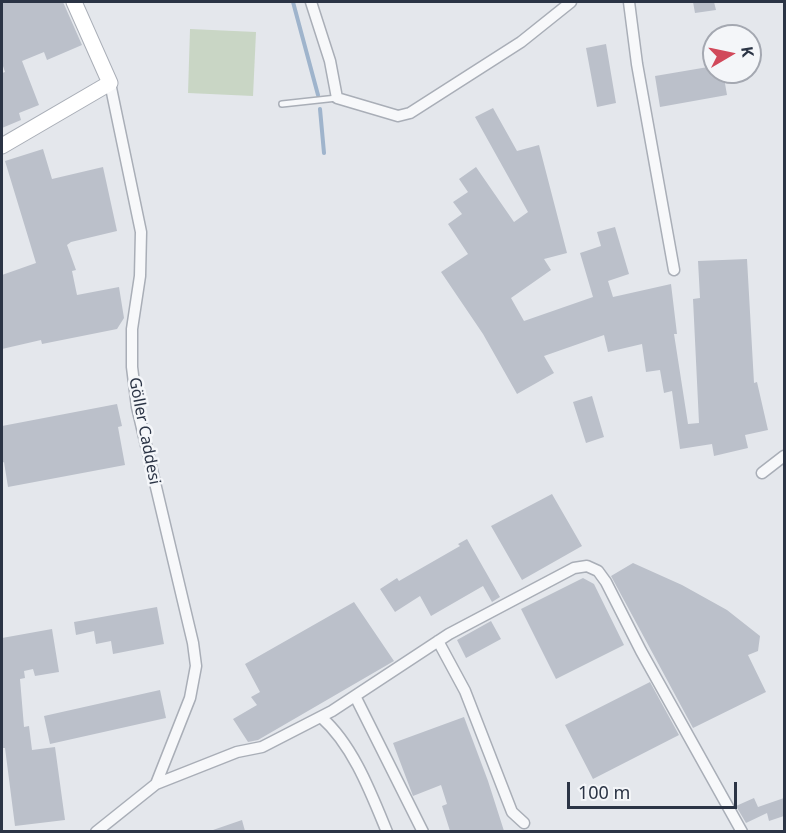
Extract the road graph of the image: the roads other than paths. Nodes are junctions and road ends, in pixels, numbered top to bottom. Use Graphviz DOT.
graph roads {
  1 [pos="74,2"];
  2 [pos="311,2"];
  3 [pos="571,2"];
  4 [pos="629,2"];
  5 [pos="110,83"];
  6 [pos="337,98"];
  7 [pos="282,104"];
  8 [pos="2,146"];
  9 [pos="674,270"];
  10 [pos="784,456"];
  11 [pos="762,473"];
  12 [pos="438,641"];
  13 [pos="355,696"];
  14 [pos="321,717"];
  15 [pos="156,784"];
  16 [pos="524,823"];
  17 [pos="96,831"];
  18 [pos="387,831"];
  19 [pos="423,831"];
  20 [pos="742,831"];
  1 -- 5 [label="street, Göller Caddesi"];
  2 -- 6 [label="street"];
  3 -- 6 [label="street"];
  4 -- 9 [label="street"];
  5 -- 8 [label="street"];
  5 -- 15 [label="street, Göller Caddesi"];
  6 -- 7 [label="lane"];
  10 -- 11 [label="street"];
  12 -- 13 [label="street"];
  12 -- 16 [label="street"];
  12 -- 20 [label="street"];
  13 -- 14 [label="street"];
  13 -- 19 [label="street"];
  14 -- 15 [label="street"];
  14 -- 18 [label="street"];
  15 -- 17 [label="street"];
}
